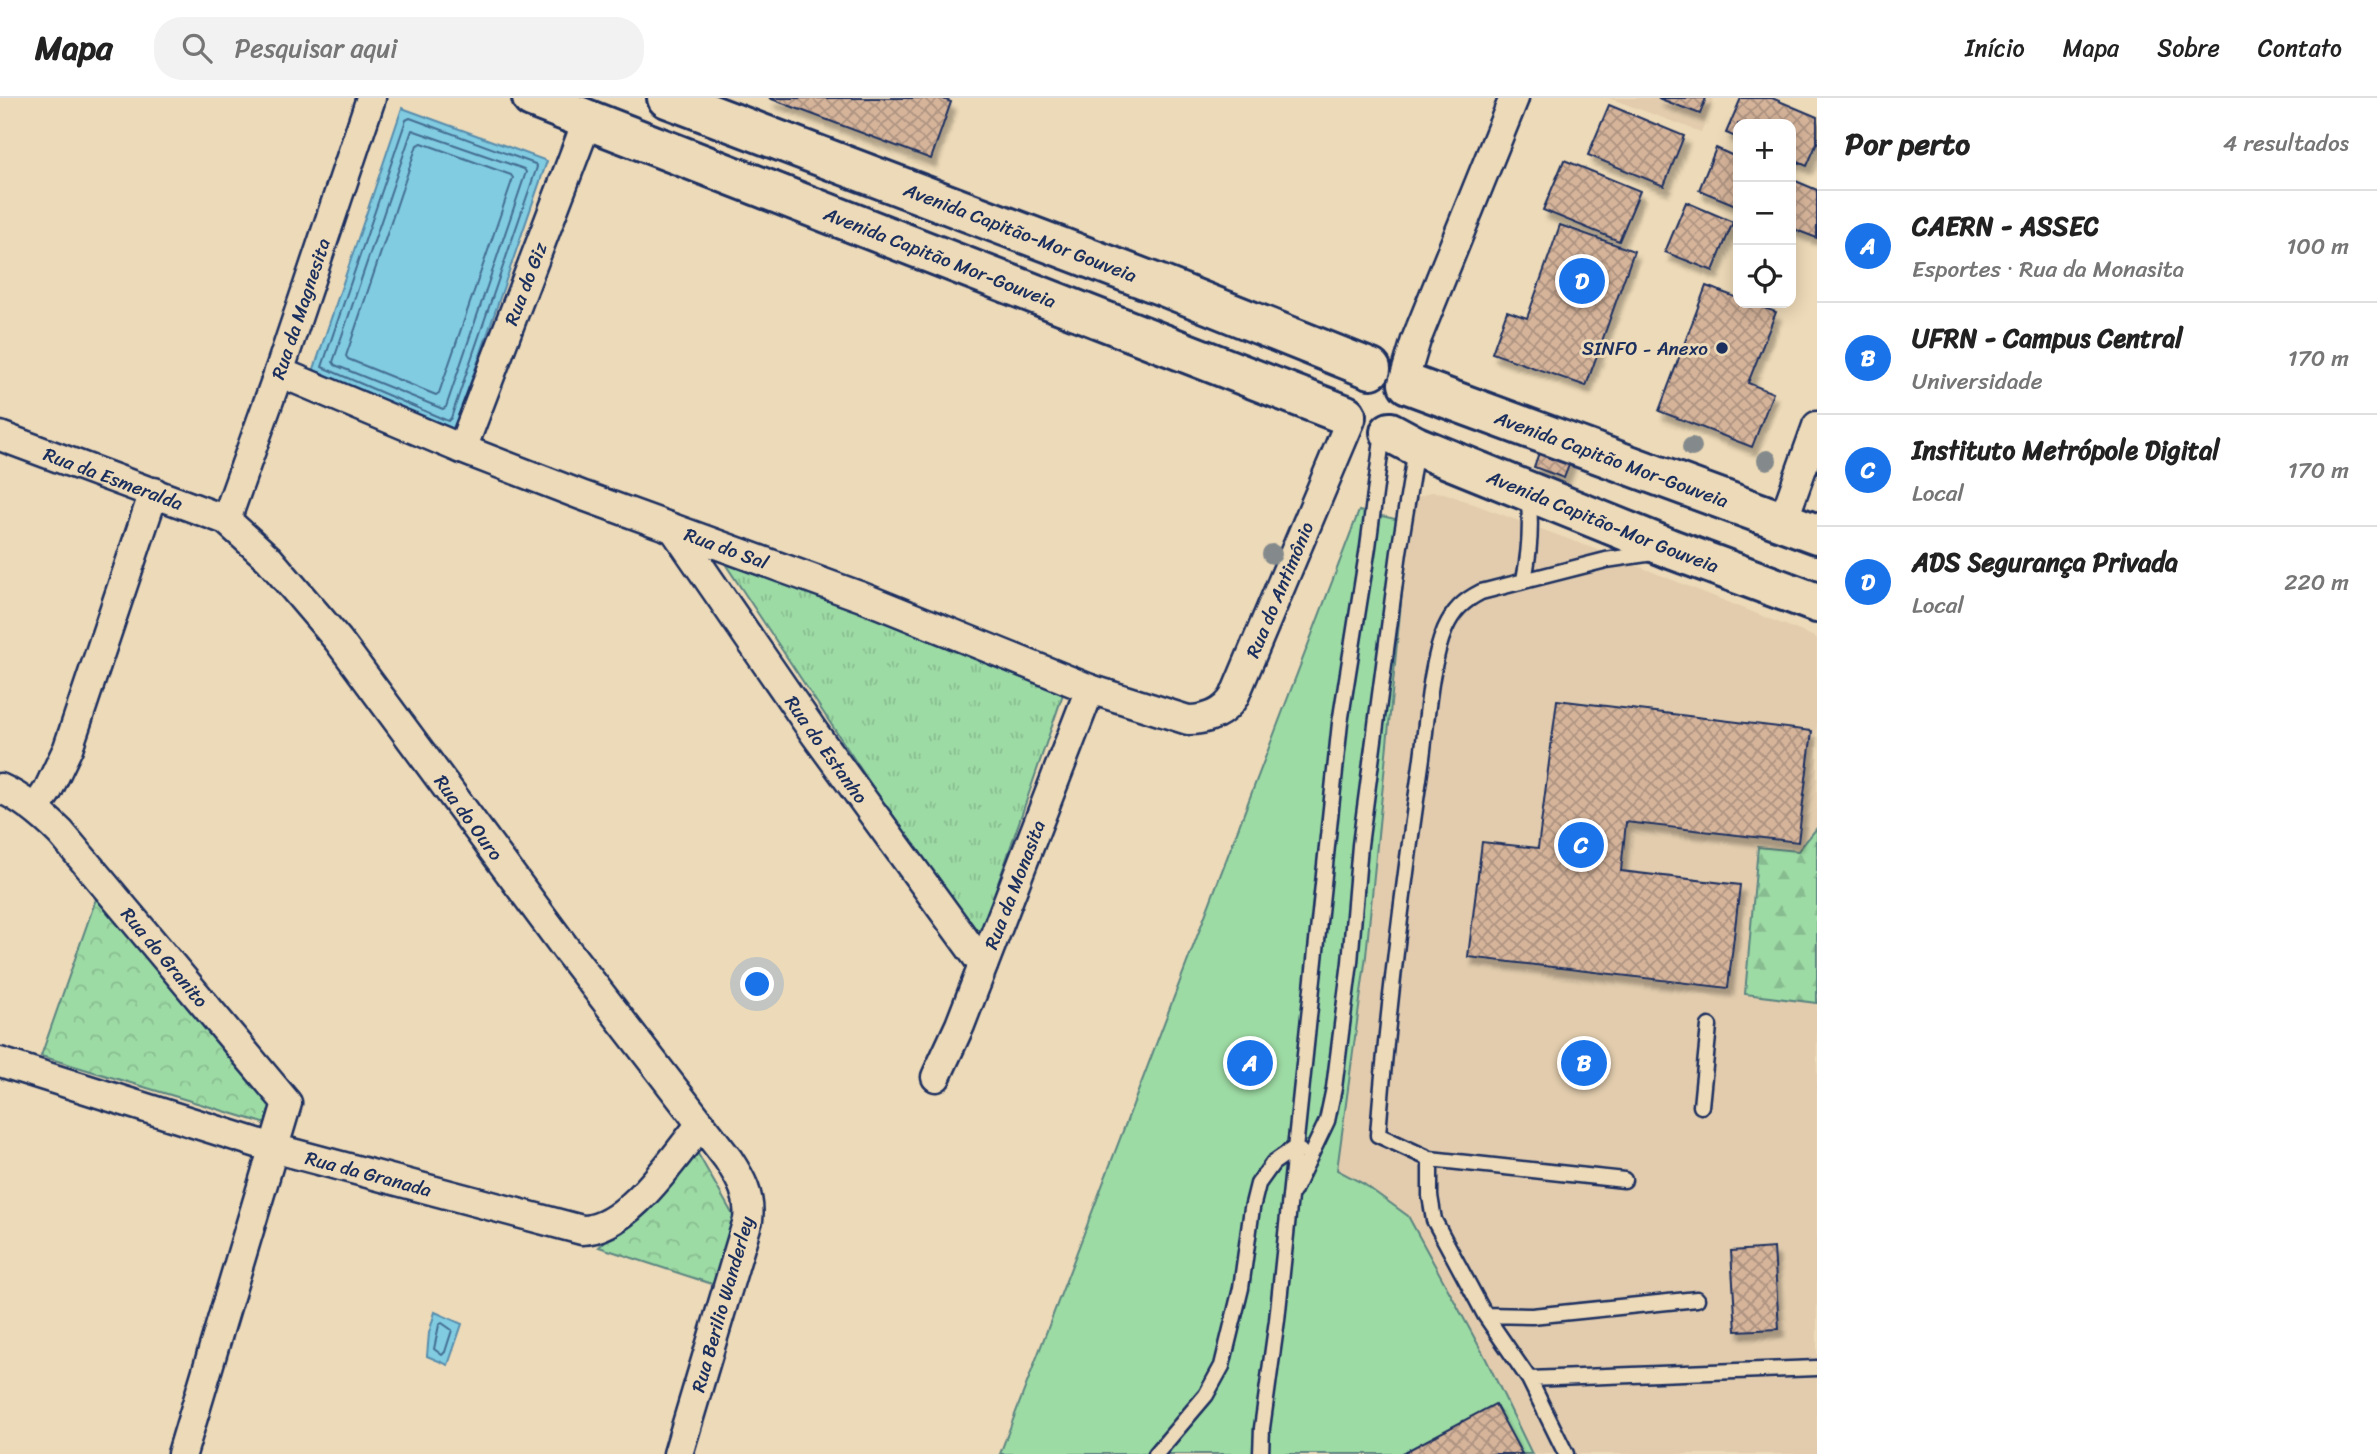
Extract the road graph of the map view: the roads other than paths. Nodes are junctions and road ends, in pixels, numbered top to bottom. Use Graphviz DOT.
graph roads {
  1 [pos="371,98"];
  2 [pos="532,98"];
  3 [pos="667,98"];
  4 [pos="1514,98"];
  5 [pos="588,119"];
  6 [pos="802,149"];
  7 [pos="783,194"];
  8 [pos="279,372"];
  9 [pos="1391,375"];
  10 [pos="1817,426"];
  11 [pos="1377,429"];
  12 [pos="0,436"];
  13 [pos="462,449"];
  14 [pos="1527,491"];
  15 [pos="154,492"];
  16 [pos="226,520"];
  17 [pos="1800,527"];
  18 [pos="674,529"];
  19 [pos="1671,549"];
  20 [pos="1524,580"];
  21 [pos="1817,603"];
  22 [pos="1090,689"];
  23 [pos="1176,718"];
  24 [pos="0,788"];
  25 [pos="36,808"];
  26 [pos="983,965"];
  27 [pos="1709,1027"];
  28 [pos="0,1062"];
  29 [pos="936,1077"];
  30 [pos="1701,1106"];
  31 [pos="701,1125"];
  32 [pos="273,1148"];
  33 [pos="1293,1149"];
  34 [pos="1312,1153"];
  35 [pos="1430,1159"];
  36 [pos="1624,1180"];
  37 [pos="1290,1200"];
  38 [pos="1698,1299"];
  39 [pos="1485,1315"];
  40 [pos="1817,1368"];
  41 [pos="1530,1379"];
  42 [pos="182,1454"];
  43 [pos="677,1454"];
  44 [pos="1156,1454"];
  45 [pos="1261,1454"];
  46 [pos="1566,1454"];
  1 -- 8 [label="street, Rua da Magnesita"];
  2 -- 5 [label="main road, Avenida Capitão Mor-Gouveia"];
  3 -- 6 [label="main road, Avenida Capitão-Mor Gouveia"];
  4 -- 9 [label="street"];
  5 -- 7 [label="main road, Avenida Capitão Mor-Gouveia"];
  5 -- 13 [label="street, Rua do Giz"];
  6 -- 7 [label="main road"];
  6 -- 9 [label="main road, Avenida Capitão-Mor Gouveia"];
  7 -- 11 [label="main road, Avenida Capitão Mor-Gouveia"];
  8 -- 13 [label="street, Rua do Sal"];
  8 -- 16 [label="street, Rua da Magnesita"];
  9 -- 11 [label="main road"];
  9 -- 11 [label="main road"];
  9 -- 17 [label="main road, Avenida Capitão Mor-Gouveia"];
  10 -- 17 [label="street"];
  11 -- 14 [label="main road, Avenida Capitão-Mor Gouveia"];
  11 -- 23 [label="street, Rua do Antimônio"];
  11 -- 33 [label="lane"];
  11 -- 34 [label="lane"];
  12 -- 15 [label="street, Rua da Esmeralda"];
  13 -- 18 [label="street, Rua do Sal"];
  14 -- 19 [label="main road, Avenida Capitão-Mor Gouveia"];
  14 -- 20 [label="lane"];
  15 -- 16 [label="street, Rua da Esmeralda"];
  15 -- 25 [label="street"];
  16 -- 31 [label="street, Rua do Ouro"];
  18 -- 22 [label="street, Rua do Sal"];
  18 -- 26 [label="street, Rua do Estanho"];
  19 -- 20 [label="lane"];
  19 -- 21 [label="main road, Avenida Capitão-Mor Gouveia"];
  20 -- 35 [label="lane"];
  22 -- 23 [label="street, Rua do Sal"];
  22 -- 26 [label="street, Rua da Monasita"];
  24 -- 25 [label="street, Rua do Granito"];
  25 -- 32 [label="street, Rua do Granito"];
  26 -- 29 [label="street, Rua da Monasita"];
  27 -- 30 [label="lane"];
  28 -- 32 [label="street, Rua da Granada"];
  31 -- 32 [label="street, Rua da Granada"];
  31 -- 43 [label="street, Rua Berilio Wanderley"];
  32 -- 42 [label="street"];
  33 -- 34 [label="lane"];
  33 -- 37 [label="lane"];
  33 -- 44 [label="lane"];
  34 -- 37 [label="lane"];
  35 -- 36 [label="lane"];
  35 -- 39 [label="lane"];
  37 -- 45 [label="lane"];
  38 -- 39 [label="lane"];
  39 -- 41 [label="lane"];
  40 -- 41 [label="lane"];
  41 -- 46 [label="lane"];
}
